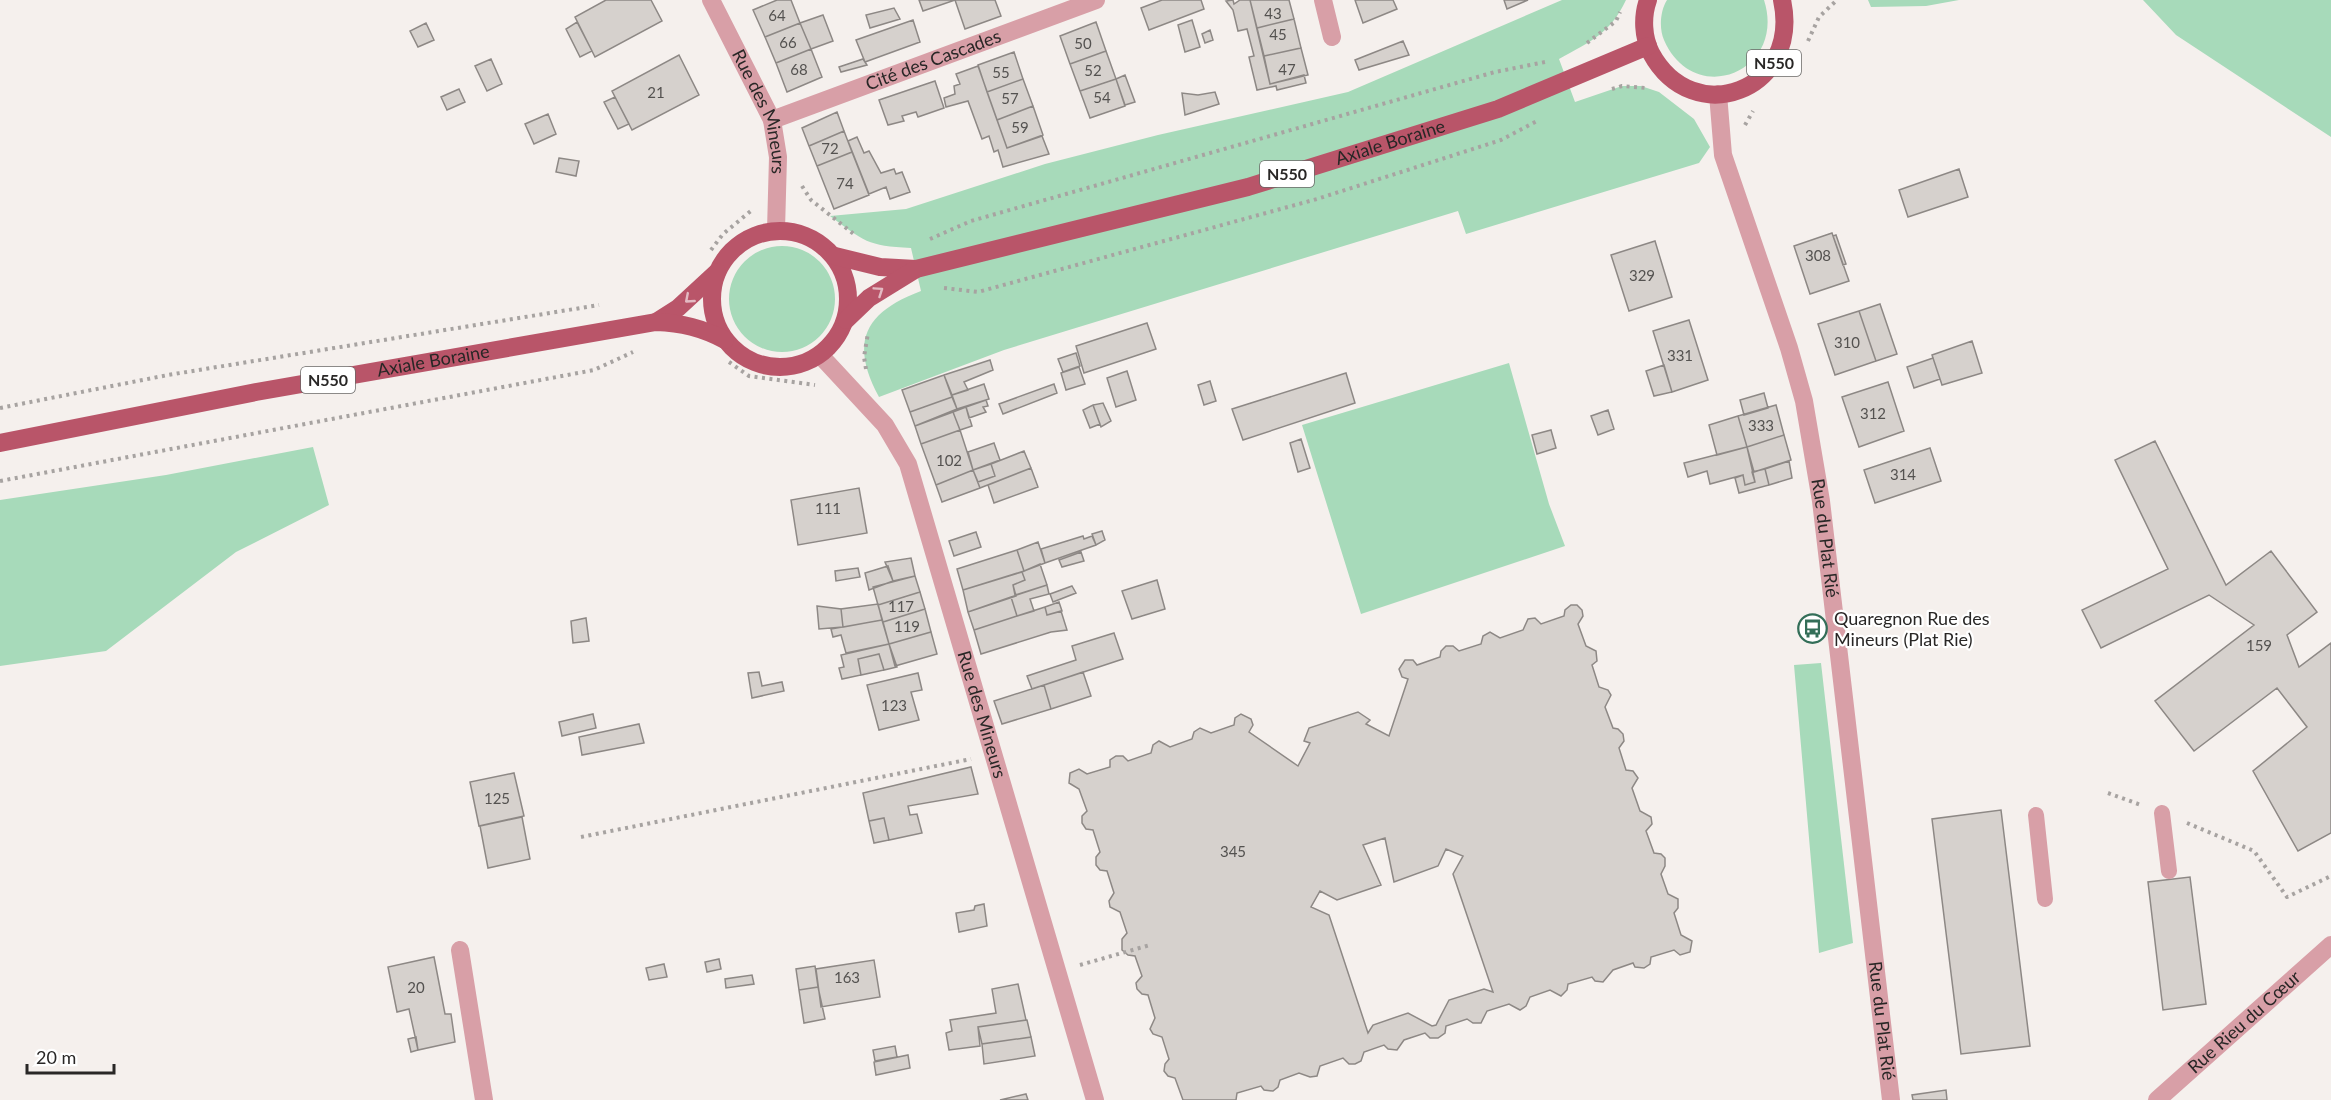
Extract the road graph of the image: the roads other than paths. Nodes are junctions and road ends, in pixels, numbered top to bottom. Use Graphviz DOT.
graph roads {
  1 [pos="711,0"];
  2 [pos="1096,0"];
  3 [pos="1323,0"];
  4 [pos="1648,0"];
  5 [pos="1782,0"];
  6 [pos="1332,37"];
  7 [pos="1648,46"];
  8 [pos="1718,94"];
  9 [pos="772,120"];
  10 [pos="776,230"];
  11 [pos="835,256"];
  12 [pos="916,269"];
  13 [pos="718,270"];
  14 [pos="846,320"];
  15 [pos="656,322"];
  16 [pos="725,340"];
  17 [pos="820,355"];
  18 [pos="0,443"];
  19 [pos="2162,813"];
  20 [pos="2036,814"];
  21 [pos="2169,872"];
  22 [pos="2045,899"];
  23 [pos="2331,945"];
  24 [pos="460,950"];
  25 [pos="484,1100"];
  26 [pos="1095,1100"];
  27 [pos="1891,1100"];
  28 [pos="2157,1100"];
  1 -- 9 [label="street, Rue des Mineurs"];
  2 -- 9 [label="street, Cité des Cascades"];
  3 -- 6 [label="street"];
  4 -- 7 [label="main road, N550"];
  5 -- 8 [label="main road, N550"];
  7 -- 8 [label="main road, N550"];
  7 -- 12 [label="main road, Axiale Boraine / N550"];
  8 -- 27 [label="street, Rue du Plat Rié"];
  9 -- 10 [label="street, Rue des Mineurs"];
  10 -- 11 [label="main road, N550"];
  10 -- 13 [label="main road, N550"];
  11 -- 12 [label="main road, N550"];
  11 -- 14 [label="main road, N550"];
  14 -- 12 [label="main road, N550, one-way"];
  13 -- 15 [label="main road, N550, one-way"];
  13 -- 16 [label="main road, N550"];
  14 -- 17 [label="main road, N550"];
  15 -- 16 [label="main road, N550"];
  15 -- 18 [label="main road, Axiale Boraine / N550"];
  16 -- 17 [label="main road, N550"];
  17 -- 26 [label="street, Rue des Mineurs"];
  19 -- 21 [label="lane"];
  20 -- 22 [label="lane"];
  23 -- 28 [label="street, Rue Rieu du Cœur"];
  24 -- 25 [label="street"];
}
